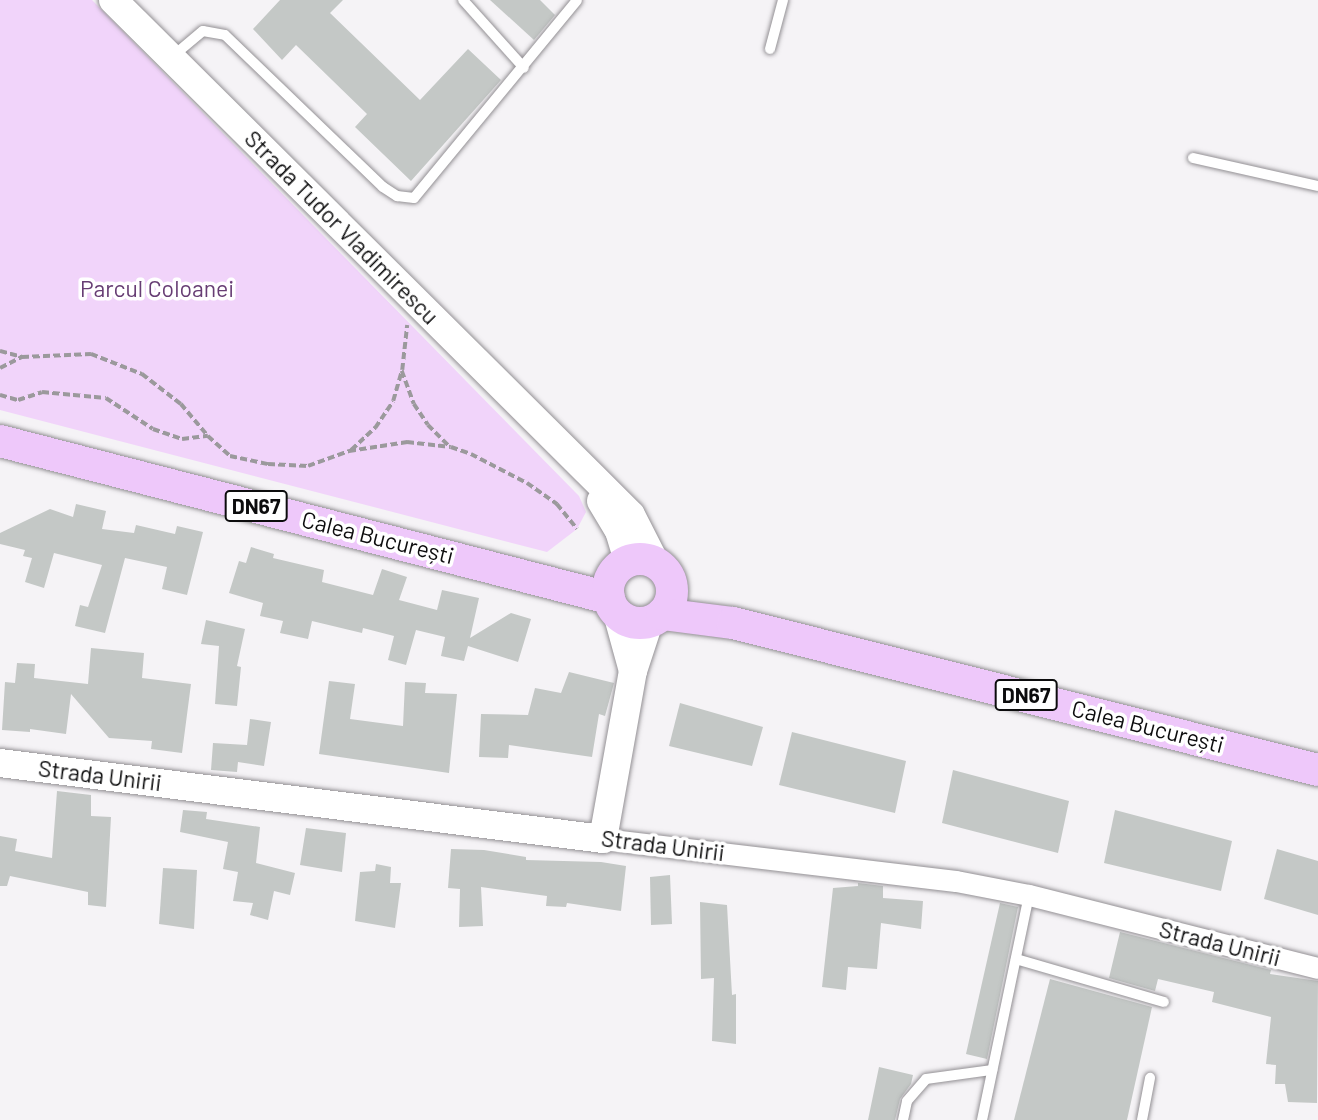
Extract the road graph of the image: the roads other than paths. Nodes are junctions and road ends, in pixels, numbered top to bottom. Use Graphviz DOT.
graph roads {
  1 [pos="113,0"];
  2 [pos="463,0"];
  3 [pos="577,0"];
  4 [pos="783,0"];
  5 [pos="770,49"];
  6 [pos="171,58"];
  7 [pos="524,68"];
  8 [pos="1193,158"];
  9 [pos="1318,186"];
  10 [pos="0,441"];
  11 [pos="632,582"];
  12 [pos="656,618"];
  13 [pos="733,623"];
  14 [pos="633,671"];
  15 [pos="0,763"];
  16 [pos="1318,770"];
  17 [pos="603,839"];
  18 [pos="1029,895"];
  19 [pos="1016,959"];
  20 [pos="1318,968"];
  21 [pos="1164,1002"];
  22 [pos="992,1070"];
  23 [pos="1150,1077"];
  24 [pos="903,1120"];
  25 [pos="982,1120"];
  26 [pos="1142,1120"];
  1 -- 6 [label="main road, Strada Tudor Vladimirescu"];
  2 -- 7 [label="lane"];
  3 -- 7 [label="lane"];
  4 -- 5 [label="lane"];
  6 -- 7 [label="lane"];
  6 -- 11 [label="main road, Strada Tudor Vladimirescu"];
  8 -- 9 [label="lane"];
  10 -- 11 [label="main road, Calea București / DN67"];
  11 -- 12 [label="main road"];
  11 -- 12 [label="main road, Calea București / DN67"];
  11 -- 13 [label="main road, Calea București / DN67"];
  11 -- 14 [label="main road, Strada Tudor Vladimirescu"];
  12 -- 13 [label="main road, Calea București / DN67"];
  12 -- 14 [label="main road"];
  13 -- 16 [label="main road, Calea București / DN67"];
  14 -- 17 [label="main road"];
  15 -- 17 [label="main road, Strada Unirii"];
  17 -- 18 [label="street, Strada Unirii"];
  18 -- 19 [label="lane"];
  18 -- 20 [label="street, Strada Unirii"];
  19 -- 21 [label="lane"];
  19 -- 22 [label="lane"];
  22 -- 24 [label="lane"];
  22 -- 25 [label="lane"];
  23 -- 26 [label="lane"];
}
